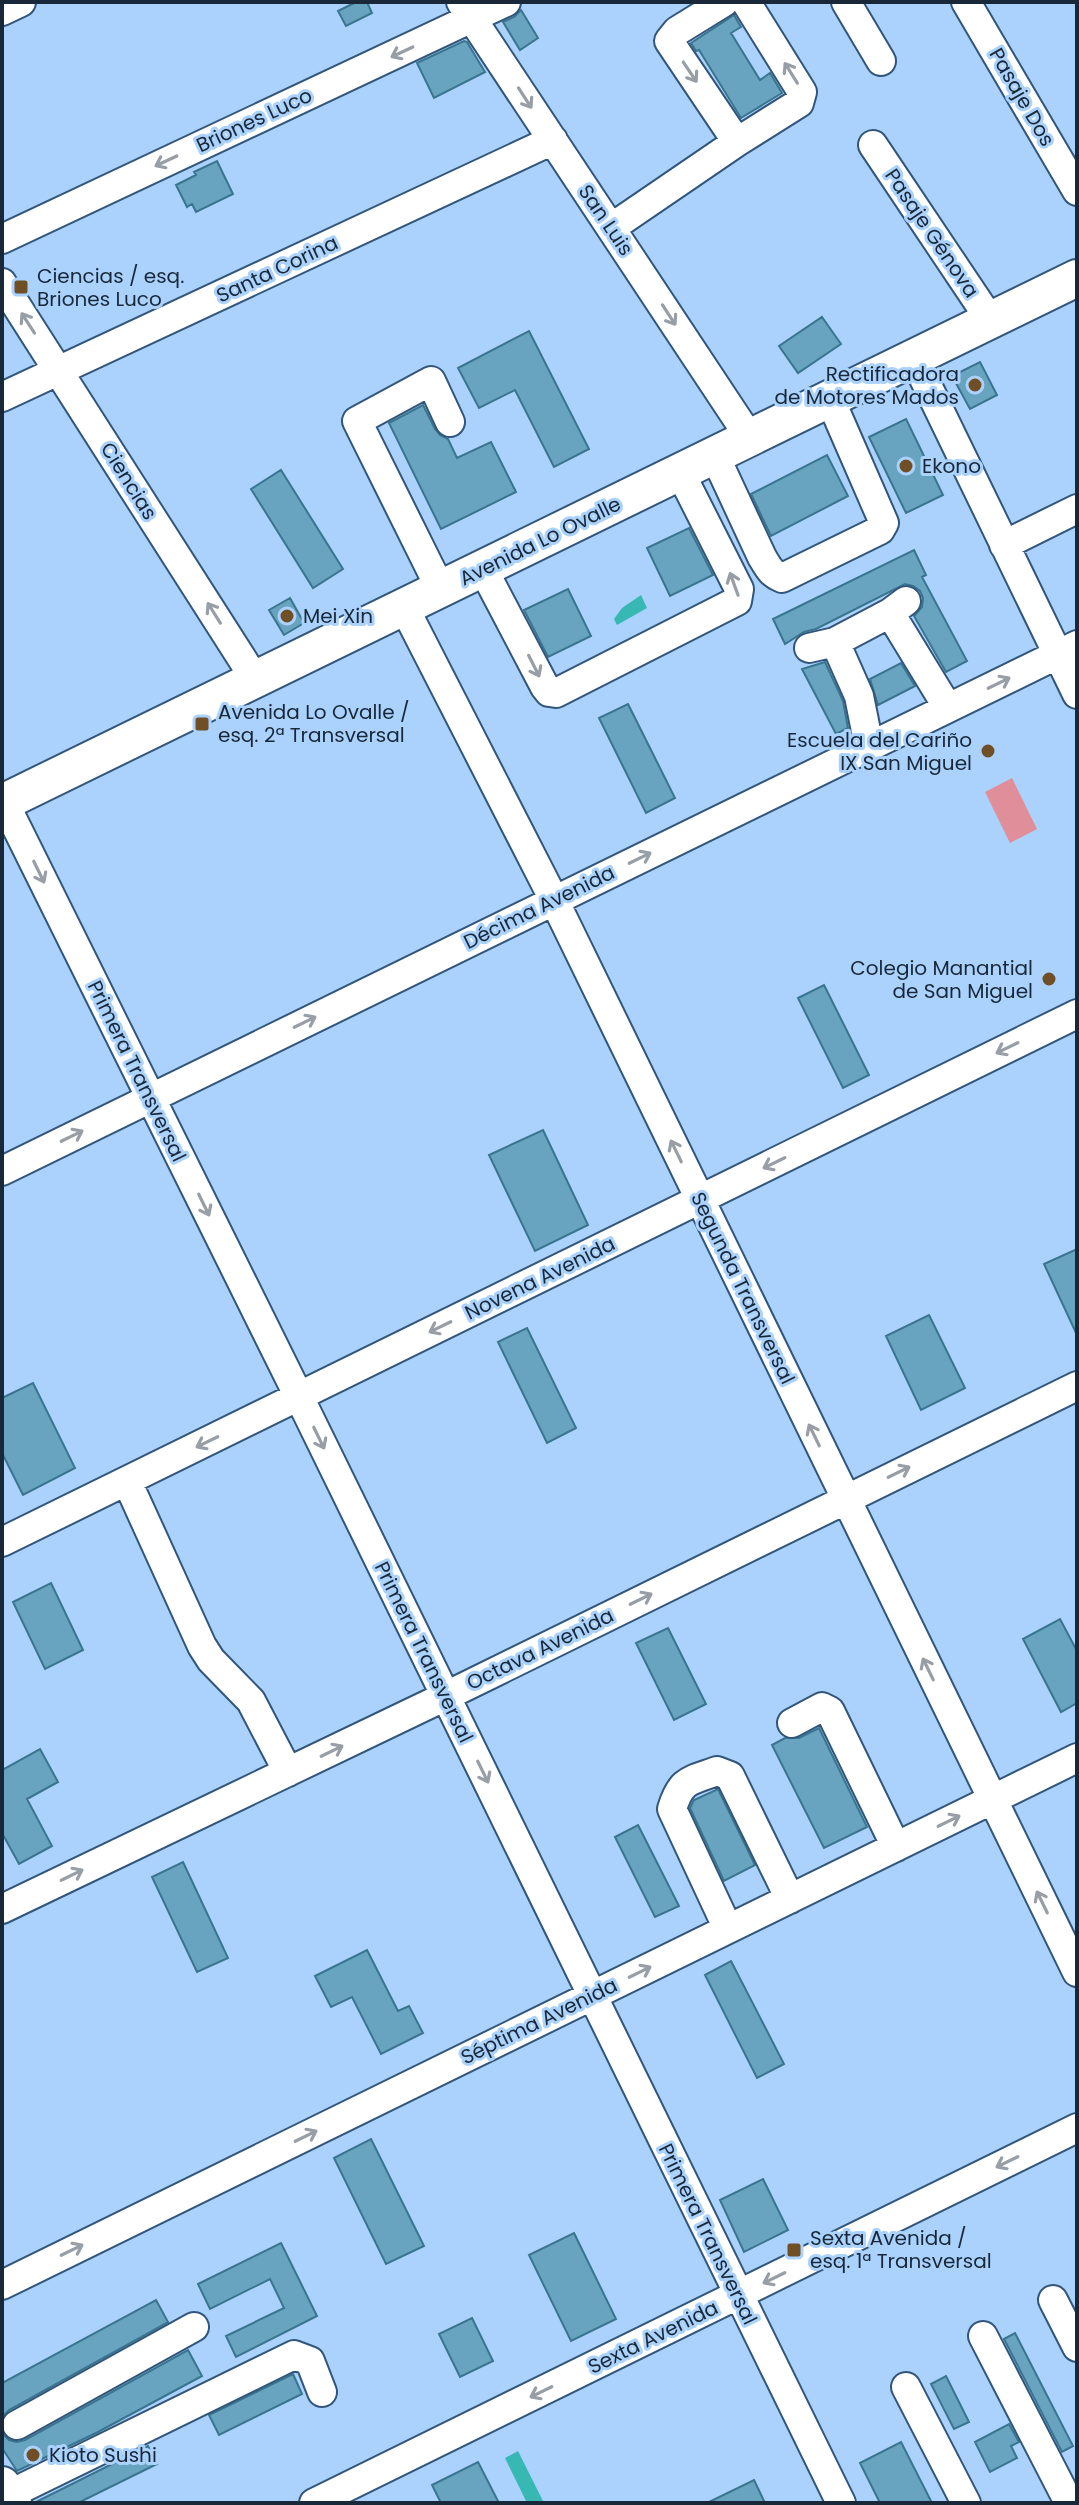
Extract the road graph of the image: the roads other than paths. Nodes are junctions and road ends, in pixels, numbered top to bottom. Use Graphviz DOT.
graph roads {
  1 [pos="21,2"];
  2 [pos="506,2"];
  3 [pos="724,2"];
  4 [pos="746,2"];
  5 [pos="846,2"];
  6 [pos="966,2"];
  7 [pos="467,10"];
  8 [pos="2,11"];
  9 [pos="881,61"];
  10 [pos="553,140"];
  11 [pos="737,142"];
  12 [pos="873,145"];
  13 [pos="1077,191"];
  14 [pos="611,228"];
  15 [pos="2,239"];
  16 [pos="1077,278"];
  17 [pos="2,283"];
  18 [pos="991,321"];
  19 [pos="914,358"];
  20 [pos="60,371"];
  21 [pos="2,397"];
  22 [pos="830,399"];
  23 [pos="450,422"];
  24 [pos="750,438"];
  25 [pos="715,456"];
  26 [pos="680,472"];
  27 [pos="1077,509"];
  28 [pos="1004,545"];
  29 [pos="483,569"];
  30 [pos="441,590"];
  31 [pos="404,607"];
  32 [pos="1067,650"];
  33 [pos="255,679"];
  34 [pos="1077,694"];
  35 [pos="948,708"];
  36 [pos="869,746"];
  37 [pos="3,802"];
  38 [pos="554,900"];
  39 [pos="1077,1014"];
  40 [pos="151,1097"];
  41 [pos="2,1171"];
  42 [pos="699,1200"];
  43 [pos="1077,1386"];
  44 [pos="299,1397"];
  45 [pos="127,1481"];
  46 [pos="845,1498"];
  47 [pos="2,1542"];
  48 [pos="446,1696"];
  49 [pos="792,1723"];
  50 [pos="1077,1758"];
  51 [pos="288,1772"];
  52 [pos="992,1800"];
  53 [pos="896,1847"];
  54 [pos="790,1899"];
  55 [pos="2,1909"];
  56 [pos="728,1929"];
  57 [pos="1077,1972"];
  58 [pos="593,1995"];
  59 [pos="1077,2128"];
  60 [pos="2,2285"];
  61 [pos="738,2296"];
  62 [pos="1053,2300"];
  63 [pos="194,2327"];
  64 [pos="983,2336"];
  65 [pos="1077,2347"];
  66 [pos="906,2387"];
  67 [pos="322,2392"];
  68 [pos="17,2425"];
  69 [pos="1062,2494"];
  70 [pos="8,2495"];
  71 [pos="314,2503"];
  72 [pos="841,2503"];
  73 [pos="966,2503"];
  1 -- 8 [label="street"];
  2 -- 7 [label="street, Briones Luco"];
  3 -- 11 [label="street, one-way"];
  11 -- 4 [label="street, one-way"];
  5 -- 9 [label="street"];
  6 -- 13 [label="street, Pasaje Dos"];
  7 -- 10 [label="street, San Luis, one-way"];
  7 -- 15 [label="street, Briones Luco, one-way"];
  10 -- 14 [label="street, San Luis"];
  10 -- 20 [label="street, Santa Corina"];
  11 -- 14 [label="street"];
  12 -- 18 [label="street, Pasaje Génova"];
  14 -- 24 [label="street, San Luis, one-way"];
  16 -- 18 [label="main road, Avenida Lo Ovalle"];
  20 -- 17 [label="street, Ciencias, one-way"];
  18 -- 19 [label="main road, Avenida Lo Ovalle"];
  19 -- 22 [label="main road, Avenida Lo Ovalle"];
  19 -- 28 [label="street"];
  20 -- 21 [label="street, Santa Corina"];
  33 -- 20 [label="street, Ciencias, one-way"];
  22 -- 24 [label="main road, Avenida Lo Ovalle"];
  22 -- 25 [label="street"];
  23 -- 30 [label="street"];
  24 -- 25 [label="main road, Avenida Lo Ovalle"];
  25 -- 26 [label="main road, Avenida Lo Ovalle"];
  26 -- 29 [label="main road, Avenida Lo Ovalle"];
  29 -- 26 [label="street, one-way"];
  27 -- 28 [label="street"];
  28 -- 32 [label="street"];
  29 -- 30 [label="main road, Avenida Lo Ovalle"];
  30 -- 31 [label="main road, Avenida Lo Ovalle"];
  31 -- 33 [label="main road, Avenida Lo Ovalle"];
  31 -- 38 [label="street, Segunda Transversal"];
  32 -- 34 [label="street"];
  35 -- 32 [label="street, Décima Avenida, one-way"];
  33 -- 37 [label="main road, Avenida Lo Ovalle"];
  35 -- 36 [label="street, Décima Avenida"];
  35 -- 36 [label="street"];
  38 -- 36 [label="street, Décima Avenida, one-way"];
  37 -- 40 [label="street, Primera Transversal, one-way"];
  40 -- 38 [label="street, Décima Avenida, one-way"];
  42 -- 38 [label="street, Segunda Transversal, one-way"];
  39 -- 42 [label="street, Novena Avenida, one-way"];
  41 -- 40 [label="street, Décima Avenida, one-way"];
  40 -- 44 [label="street, Primera Transversal, one-way"];
  42 -- 44 [label="street, Novena Avenida, one-way"];
  46 -- 42 [label="street, Segunda Transversal, one-way"];
  46 -- 43 [label="street, Octava Avenida, one-way"];
  44 -- 45 [label="street, Novena Avenida, one-way"];
  44 -- 48 [label="street, Primera Transversal, one-way"];
  45 -- 47 [label="street, Novena Avenida"];
  45 -- 51 [label="street"];
  48 -- 46 [label="street, Octava Avenida, one-way"];
  52 -- 46 [label="street, Segunda Transversal, one-way"];
  51 -- 48 [label="street, Octava Avenida, one-way"];
  48 -- 58 [label="street, Primera Transversal, one-way"];
  49 -- 53 [label="street"];
  50 -- 52 [label="street, Séptima Avenida"];
  55 -- 51 [label="street, Octava Avenida, one-way"];
  53 -- 52 [label="street, Séptima Avenida, one-way"];
  57 -- 52 [label="street, Segunda Transversal, one-way"];
  53 -- 54 [label="street, Séptima Avenida"];
  54 -- 56 [label="street, Séptima Avenida"];
  54 -- 56 [label="street"];
  58 -- 56 [label="street, Séptima Avenida, one-way"];
  60 -- 58 [label="street, Séptima Avenida, one-way"];
  58 -- 61 [label="street, Primera Transversal"];
  59 -- 61 [label="street, Sexta Avenida, one-way"];
  61 -- 71 [label="street, Sexta Avenida, one-way"];
  61 -- 72 [label="street, Primera Transversal"];
  62 -- 65 [label="street"];
  63 -- 68 [label="street"];
  64 -- 69 [label="street"];
  66 -- 73 [label="street"];
  67 -- 70 [label="street"];
}
